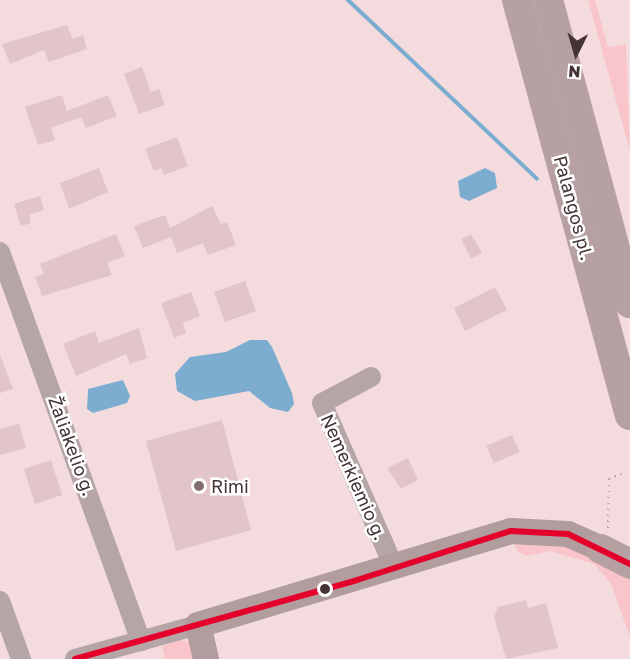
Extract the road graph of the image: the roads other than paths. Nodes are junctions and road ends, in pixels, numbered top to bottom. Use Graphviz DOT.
graph roads {
  1 [pos="517,0"];
  2 [pos="548,0"];
  3 [pos="0,252"];
  4 [pos="630,303"];
  5 [pos="371,377"];
  6 [pos="630,415"];
  7 [pos="630,536"];
  8 [pos="601,549"];
  9 [pos="630,564"];
  10 [pos="395,569"];
  11 [pos="0,601"];
  12 [pos="198,625"];
  13 [pos="141,641"];
  14 [pos="21,659"];
  15 [pos="75,659"];
  16 [pos="206,659"];
  1 -- 6 [label="highway, Palangos pl."];
  2 -- 4 [label="highway, Palangos pl."];
  3 -- 13 [label="street, Žaliakelio g."];
  5 -- 10 [label="street, Nemerkiemio g."];
  7 -- 8 [label="highway"];
  8 -- 9 [label="highway"];
  8 -- 10 [label="main road"];
  10 -- 12 [label="main road"];
  11 -- 14 [label="street"];
  12 -- 13 [label="street"];
  12 -- 16 [label="main road"];
  13 -- 15 [label="street"];
}
